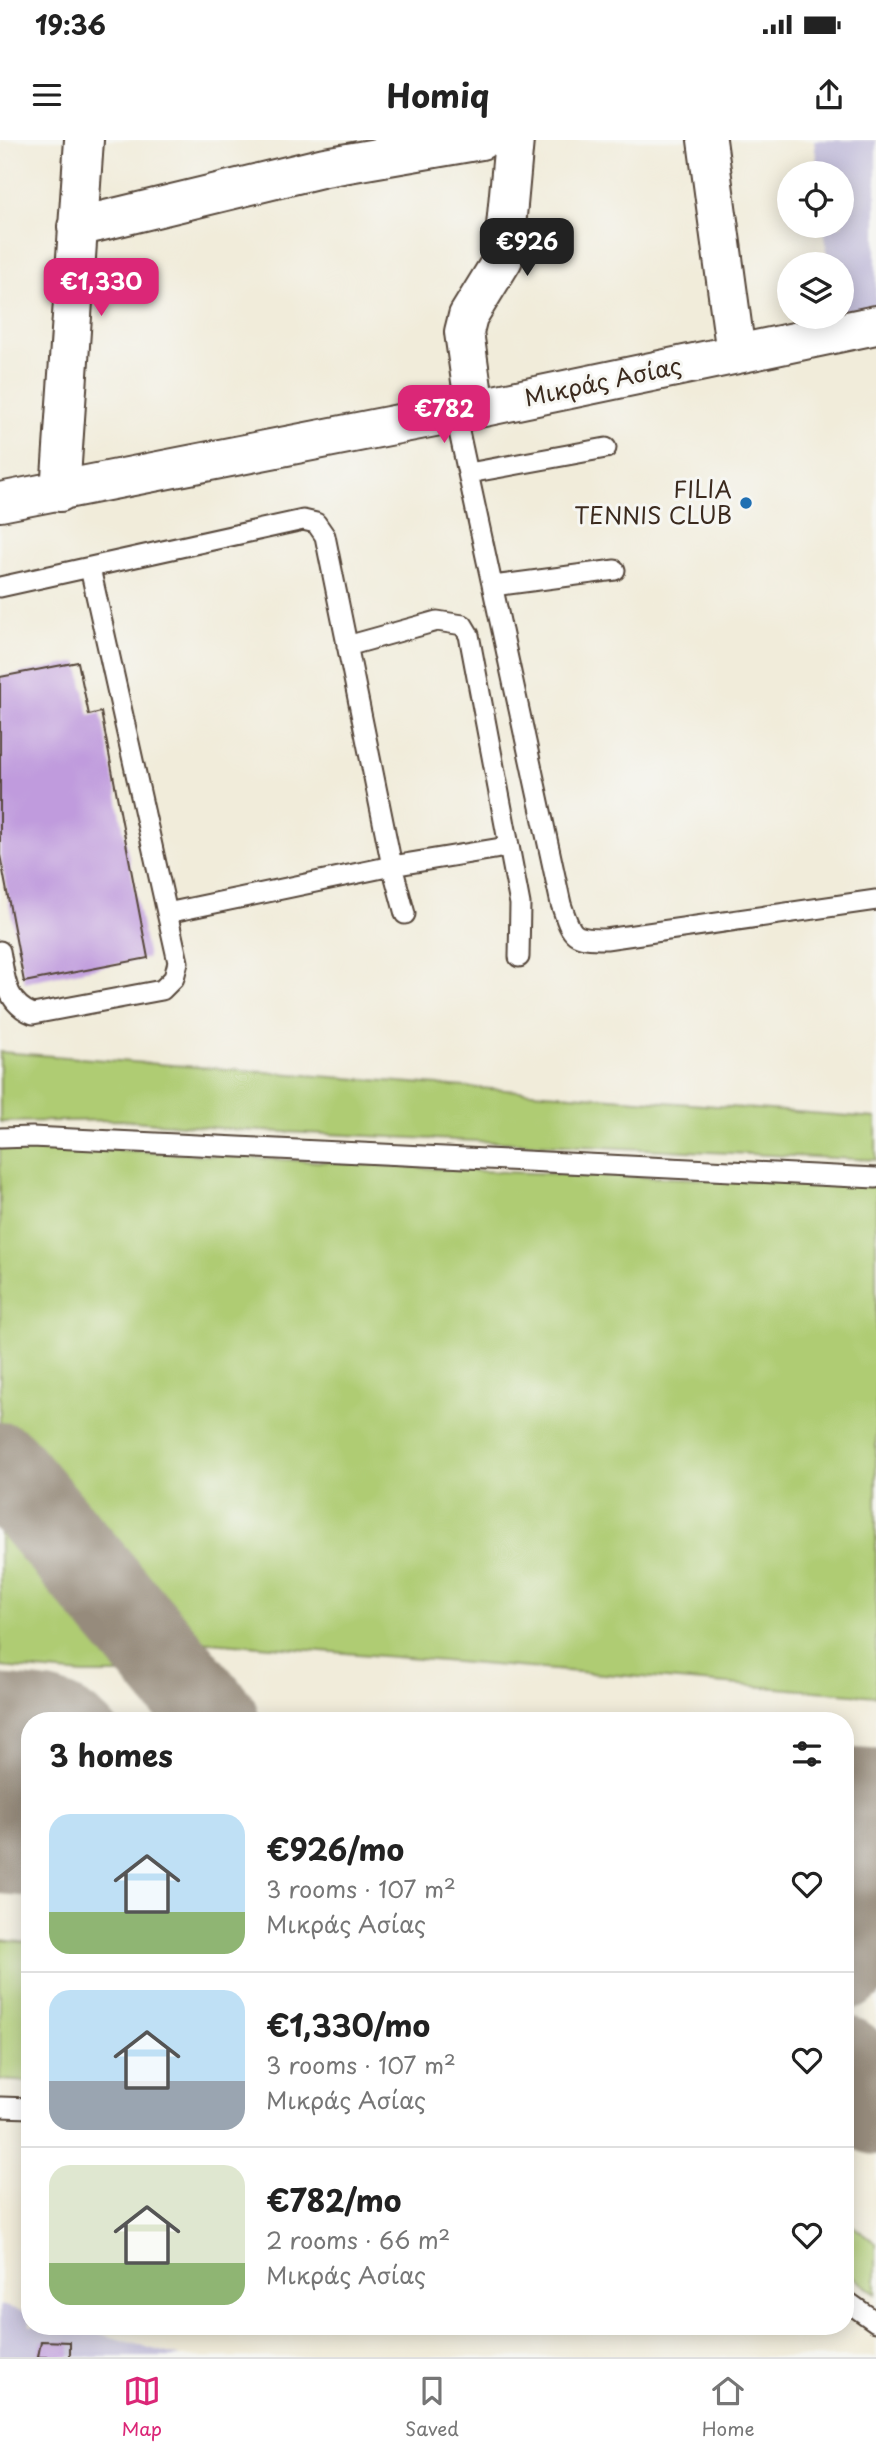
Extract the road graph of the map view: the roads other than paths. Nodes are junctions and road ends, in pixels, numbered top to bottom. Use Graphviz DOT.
graph roads {
  1 [pos="84,140"];
  2 [pos="481,140"];
  3 [pos="514,140"];
  4 [pos="707,140"];
  5 [pos="323,154"];
  6 [pos="77,227"];
  7 [pos="876,325"];
  8 [pos="736,354"];
  9 [pos="465,411"];
  10 [pos="606,448"];
  11 [pos="469,473"];
  12 [pos="60,492"];
  13 [pos="0,502"];
  14 [pos="90,568"];
  15 [pos="615,570"];
  16 [pos="493,586"];
  17 [pos="0,587"];
  18 [pos="347,646"];
  19 [pos="507,847"];
  20 [pos="392,866"];
  21 [pos="876,900"];
  22 [pos="167,913"];
  23 [pos="405,914"];
  24 [pos="0,951"];
  25 [pos="519,957"];
  26 [pos="0,1138"];
  27 [pos="876,1178"];
  28 [pos="0,2107"];
  29 [pos="21,2108"];
  30 [pos="854,2306"];
  31 [pos="876,2322"];
  1 -- 6 [label="street"];
  2 -- 5 [label="street"];
  3 -- 9 [label="street"];
  4 -- 8 [label="street"];
  5 -- 6 [label="street"];
  6 -- 12 [label="street"];
  7 -- 8 [label="street, Μικράς Ασίας"];
  8 -- 9 [label="street, Μικράς Ασίας"];
  9 -- 11 [label="lane"];
  9 -- 12 [label="street, Μικράς Ασίας"];
  10 -- 11 [label="lane"];
  11 -- 16 [label="lane"];
  12 -- 13 [label="street, Μικράς Ασίας"];
  14 -- 17 [label="lane"];
  14 -- 18 [label="lane"];
  14 -- 22 [label="lane"];
  15 -- 16 [label="lane"];
  16 -- 21 [label="lane"];
  18 -- 19 [label="lane"];
  18 -- 20 [label="lane"];
  19 -- 20 [label="lane"];
  19 -- 25 [label="lane"];
  20 -- 22 [label="lane"];
  20 -- 23 [label="lane"];
  22 -- 24 [label="lane"];
  26 -- 27 [label="lane"];
  28 -- 29 [label="lane"];
  30 -- 31 [label="lane"];
}
